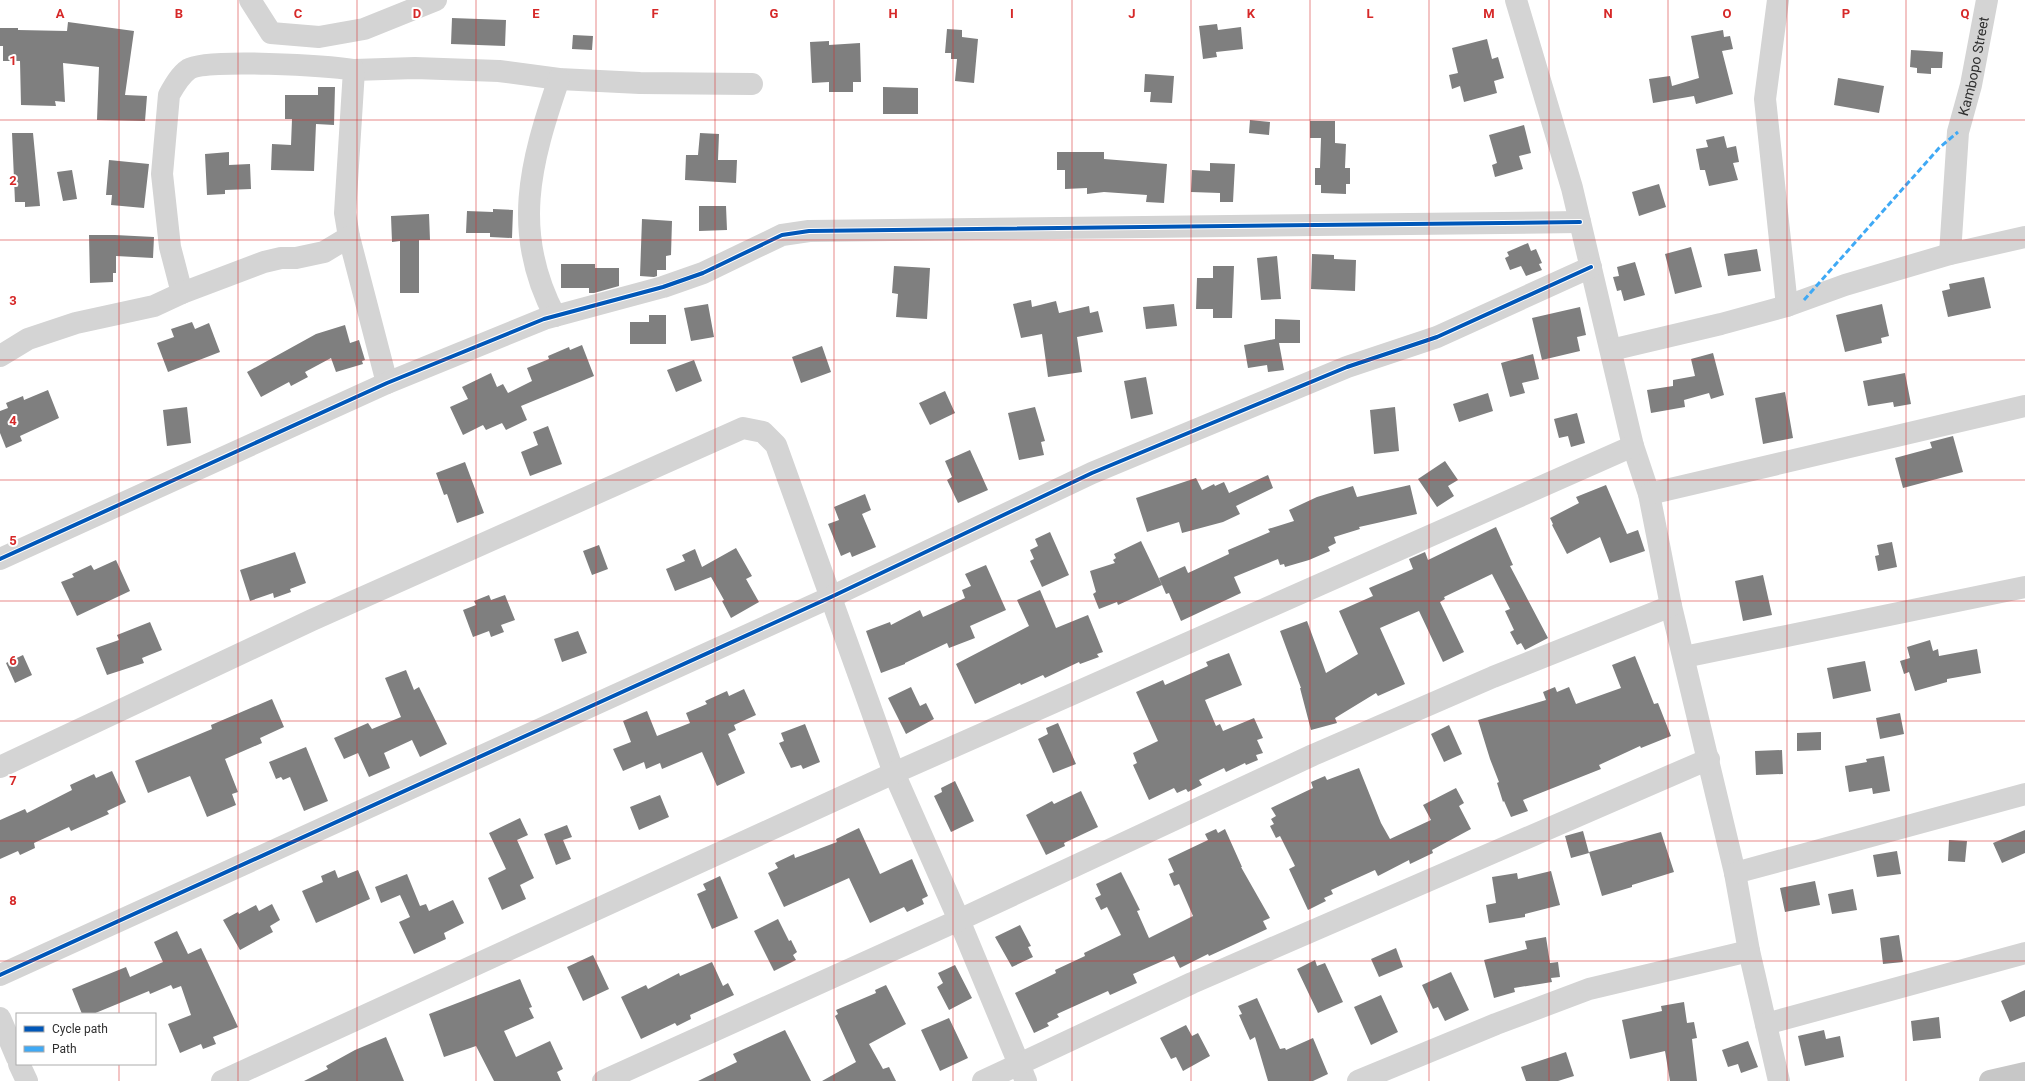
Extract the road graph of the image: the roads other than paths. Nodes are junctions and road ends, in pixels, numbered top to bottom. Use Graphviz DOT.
graph roads {
  1 [pos="250,0"];
  2 [pos="436,0"];
  3 [pos="1516,0"];
  4 [pos="1778,0"];
  5 [pos="1987,0"];
  6 [pos="354,70"];
  7 [pos="559,79"];
  8 [pos="752,84"];
  9 [pos="1580,222"];
  10 [pos="350,237"];
  11 [pos="2025,237"];
  12 [pos="1950,254"];
  13 [pos="1591,267"];
  14 [pos="182,293"];
  15 [pos="1787,306"];
  16 [pos="555,316"];
  17 [pos="1611,350"];
  18 [pos="0,356"];
  19 [pos="387,383"];
  20 [pos="2025,406"];
  21 [pos="1632,446"];
  22 [pos="1648,494"];
  23 [pos="0,559"];
  24 [pos="2025,587"];
  25 [pos="831,597"];
  26 [pos="1671,606"];
  27 [pos="1684,657"];
  28 [pos="1708,758"];
  29 [pos="0,767"];
  30 [pos="894,774"];
  31 [pos="2025,794"];
  32 [pos="1735,873"];
  33 [pos="958,920"];
  34 [pos="1749,951"];
  35 [pos="2025,953"];
  36 [pos="0,975"];
  37 [pos="0,1018"];
  38 [pos="1766,1024"];
  39 [pos="16,1056"];
  40 [pos="19,1065"];
  41 [pos="1023,1073"];
  42 [pos="2025,1073"];
  43 [pos="27,1081"];
  44 [pos="222,1081"];
  45 [pos="604,1081"];
  46 [pos="983,1081"];
  47 [pos="1358,1081"];
  48 [pos="1779,1081"];
  49 [pos="1990,1081"];
  1 -- 2 [label="street"];
  3 -- 9 [label="street"];
  4 -- 15 [label="street"];
  5 -- 12 [label="street, Kambopo Street"];
  6 -- 7 [label="street"];
  6 -- 10 [label="street"];
  6 -- 14 [label="street"];
  7 -- 8 [label="street"];
  7 -- 16 [label="street"];
  9 -- 13 [label="street"];
  9 -- 16 [label="street"];
  10 -- 14 [label="street"];
  10 -- 19 [label="street"];
  11 -- 12 [label="street"];
  12 -- 15 [label="street"];
  13 -- 17 [label="street"];
  13 -- 25 [label="street"];
  14 -- 18 [label="street"];
  15 -- 17 [label="street"];
  16 -- 19 [label="street"];
  17 -- 21 [label="street"];
  19 -- 23 [label="street"];
  20 -- 22 [label="street"];
  21 -- 22 [label="street"];
  21 -- 30 [label="street"];
  22 -- 26 [label="street"];
  24 -- 27 [label="street"];
  25 -- 29 [label="street"];
  25 -- 30 [label="street"];
  25 -- 36 [label="street"];
  26 -- 27 [label="street"];
  26 -- 33 [label="street"];
  27 -- 28 [label="street"];
  28 -- 32 [label="street"];
  28 -- 41 [label="street"];
  30 -- 33 [label="street"];
  30 -- 44 [label="street"];
  31 -- 32 [label="street"];
  32 -- 34 [label="street"];
  33 -- 41 [label="street"];
  33 -- 45 [label="street"];
  34 -- 38 [label="street"];
  34 -- 47 [label="street"];
  35 -- 38 [label="street"];
  37 -- 39 [label="street"];
  38 -- 48 [label="street"];
  40 -- 43 [label="street"];
  41 -- 46 [label="street"];
  42 -- 49 [label="main road"];
}
